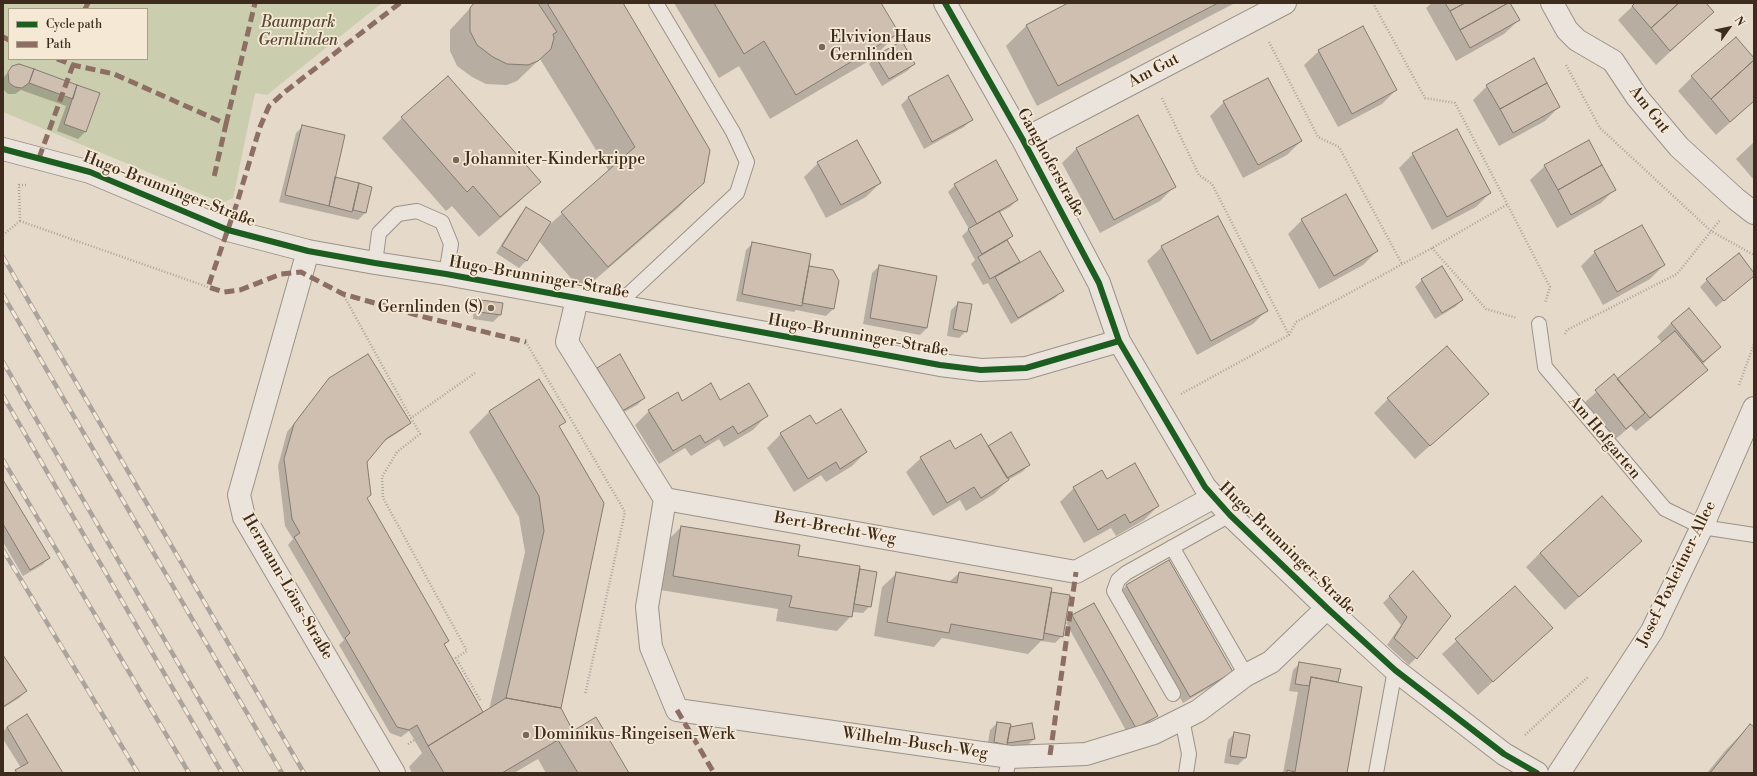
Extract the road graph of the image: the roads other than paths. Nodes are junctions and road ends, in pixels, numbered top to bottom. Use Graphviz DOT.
graph roads {
  1 [pos="656,3"];
  2 [pos="945,3"];
  3 [pos="1285,3"];
  4 [pos="1552,3"];
  5 [pos="1023,140"];
  6 [pos="3,149"];
  7 [pos="1754,213"];
  8 [pos="308,251"];
  9 [pos="375,263"];
  10 [pos="446,274"];
  11 [pos="577,299"];
  12 [pos="617,305"];
  13 [pos="1539,324"];
  14 [pos="1119,342"];
  15 [pos="1754,408"];
  16 [pos="1214,497"];
  17 [pos="665,499"];
  18 [pos="1230,515"];
  19 [pos="1702,527"];
  20 [pos="1754,535"];
  21 [pos="1172,547"];
  22 [pos="1327,608"];
  23 [pos="1395,670"];
  24 [pos="1246,675"];
  25 [pos="1173,694"];
  26 [pos="1182,719"];
  27 [pos="1008,765"];
  28 [pos="394,773"];
  29 [pos="1186,773"];
  30 [pos="1376,773"];
  31 [pos="1537,773"];
  32 [pos="1559,773"];
  1 -- 12 [label="lane"];
  2 -- 5 [label="street, Ganghoferstraße"];
  3 -- 5 [label="street, Am Gut"];
  4 -- 7 [label="street, Am Gut"];
  5 -- 14 [label="street, Ganghoferstraße"];
  6 -- 8 [label="street, Hugo-Brunninger-Straße"];
  8 -- 9 [label="street, Hugo-Brunninger-Straße"];
  8 -- 28 [label="street, Hermann-Löns-Straße"];
  9 -- 10 [label="street, Hugo-Brunninger-Straße"];
  9 -- 10 [label="lane"];
  10 -- 11 [label="street, Hugo-Brunninger-Straße"];
  11 -- 12 [label="street, Hugo-Brunninger-Straße"];
  11 -- 17 [label="street"];
  12 -- 14 [label="street, Hugo-Brunninger-Straße"];
  13 -- 19 [label="lane, Am Hofgarten"];
  14 -- 16 [label="street, Hugo-Brunninger-Straße"];
  15 -- 19 [label="street, Josef-Poxleitner-Allee"];
  16 -- 17 [label="street, Bert-Brecht-Weg"];
  16 -- 18 [label="street, Hugo-Brunninger-Straße"];
  17 -- 27 [label="street, Wilhelm-Busch-Weg"];
  18 -- 21 [label="lane"];
  18 -- 22 [label="street, Hugo-Brunninger-Straße"];
  19 -- 20 [label="lane, Am Hofgarten"];
  19 -- 32 [label="street, Josef-Poxleitner-Allee"];
  21 -- 24 [label="lane"];
  21 -- 25 [label="lane"];
  22 -- 23 [label="street, Hugo-Brunninger-Straße"];
  22 -- 24 [label="street, Wilhelm-Busch-Weg"];
  23 -- 30 [label="lane"];
  23 -- 31 [label="street, Hugo-Brunninger-Straße"];
  24 -- 26 [label="street, Wilhelm-Busch-Weg"];
  26 -- 27 [label="street, Wilhelm-Busch-Weg"];
  26 -- 29 [label="lane"];
}
